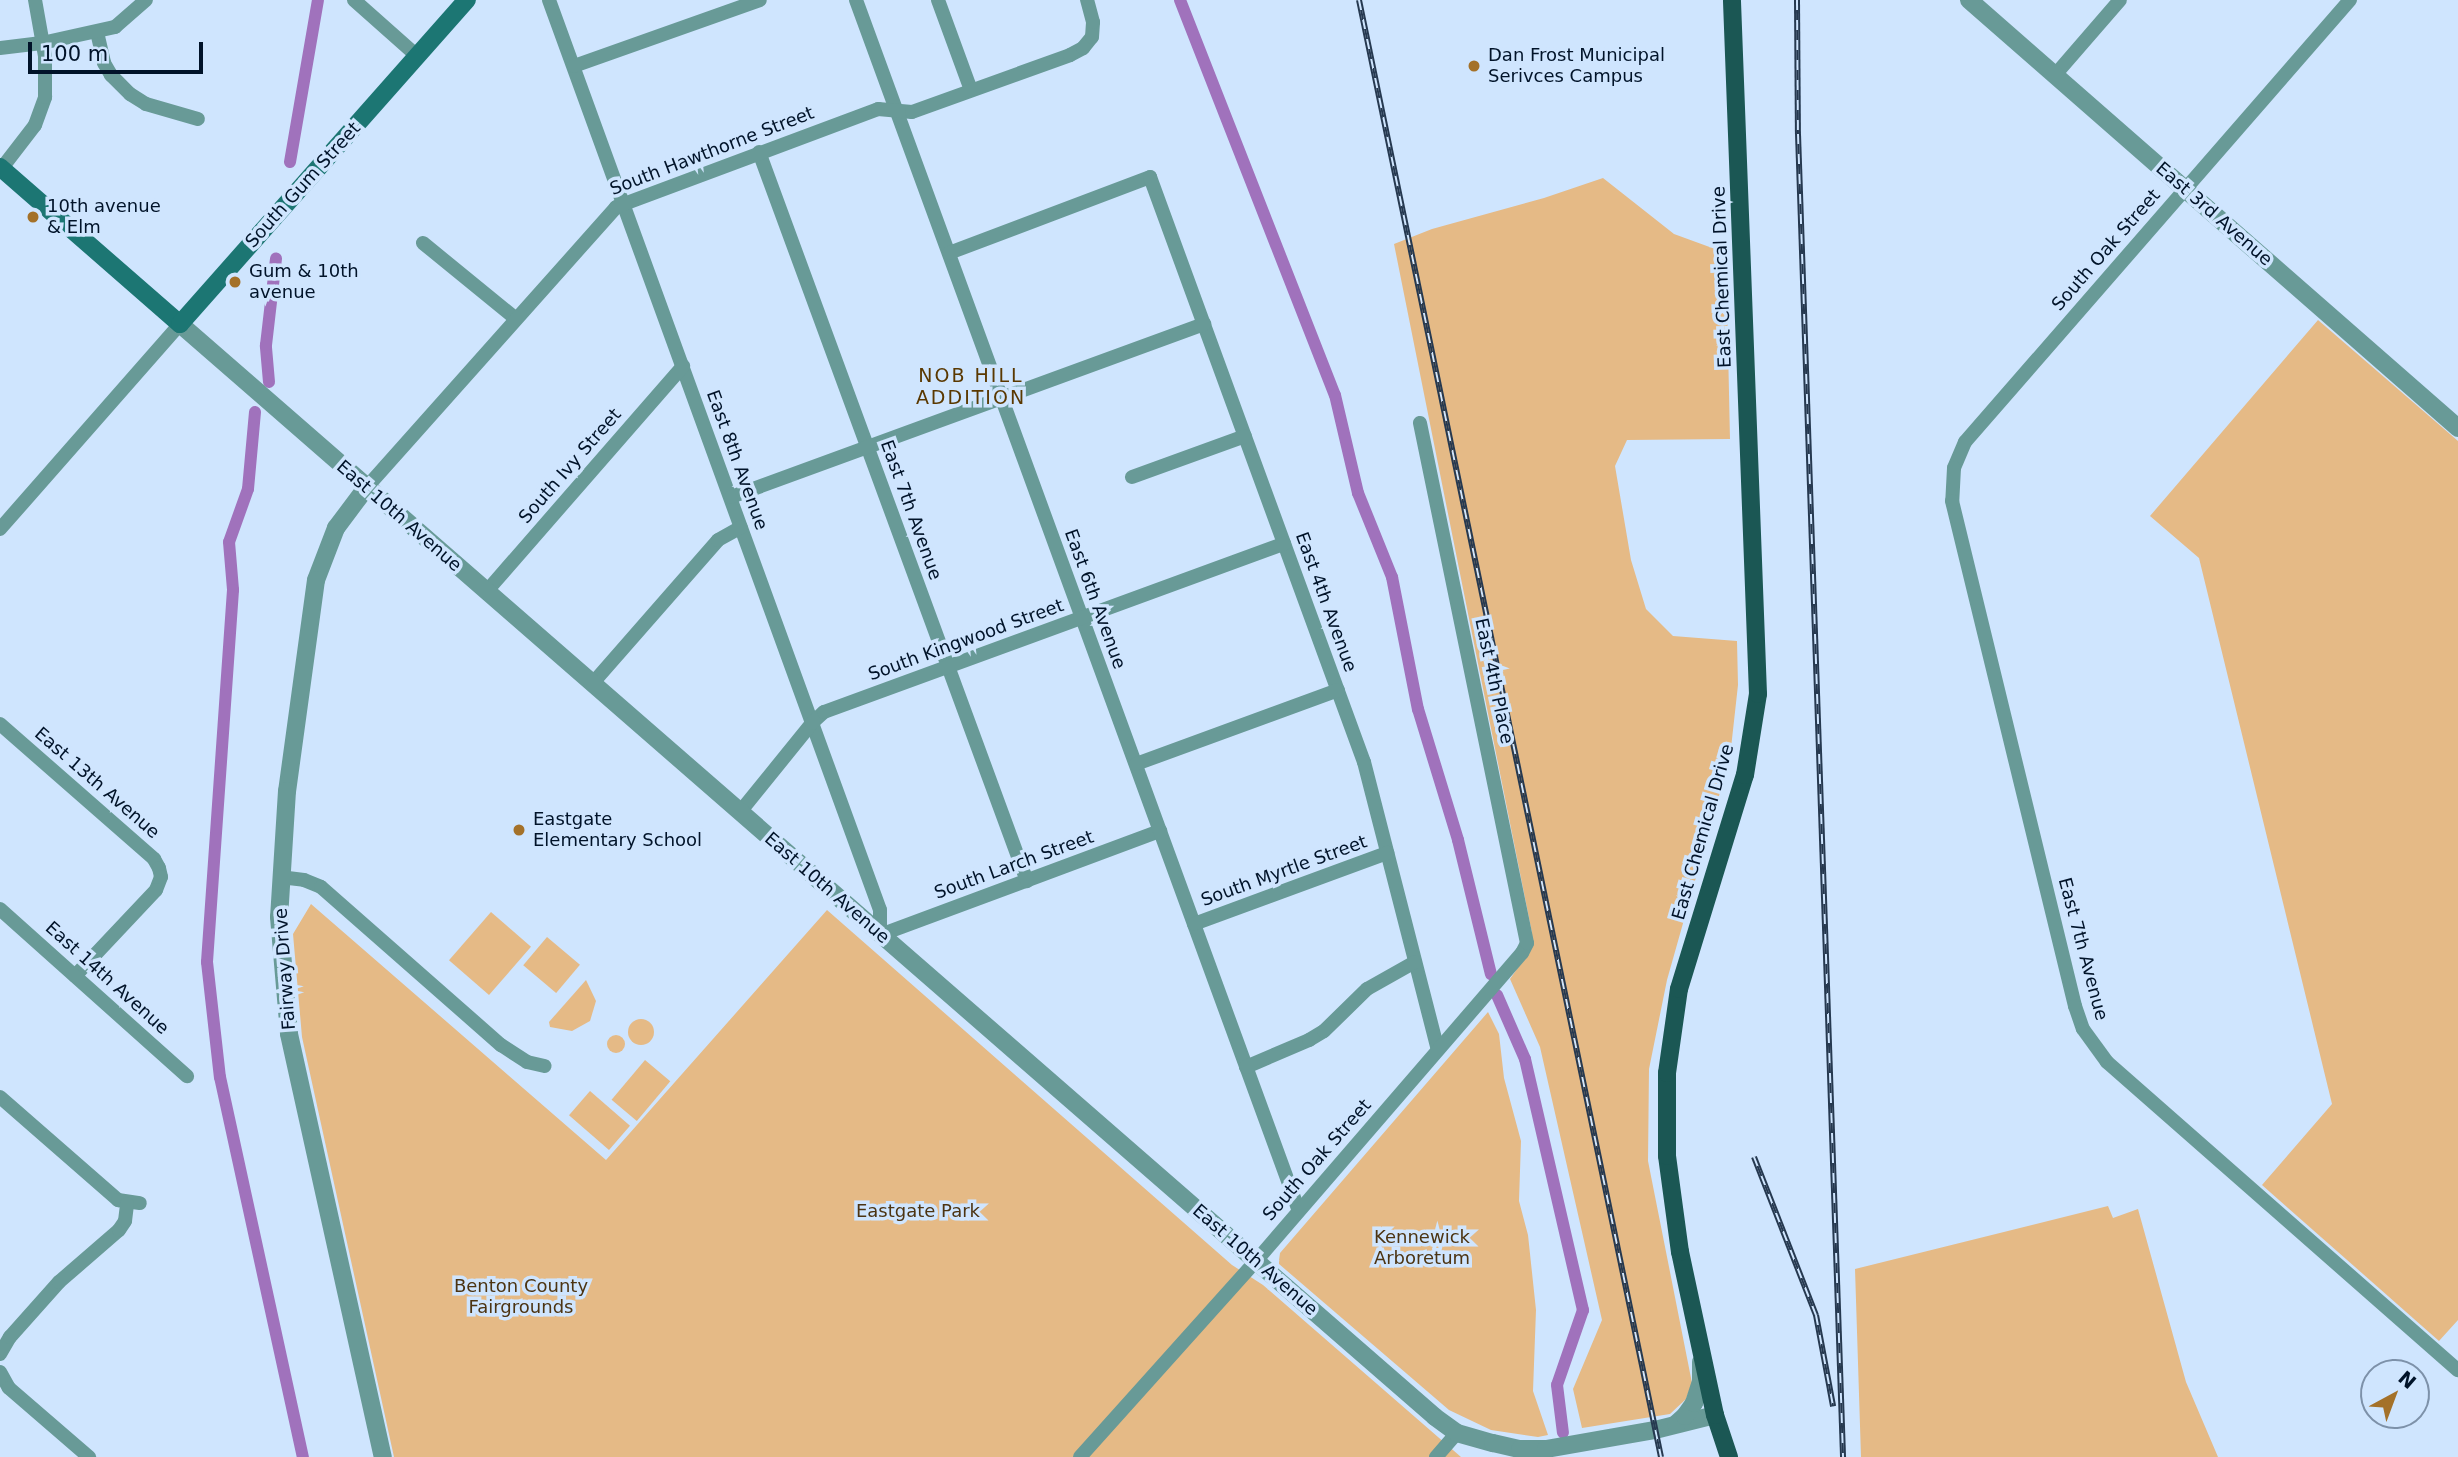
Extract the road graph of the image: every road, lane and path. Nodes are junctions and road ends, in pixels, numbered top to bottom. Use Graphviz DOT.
graph roads {
  1 [pos="35,0"];
  2 [pos="146,0"];
  3 [pos="354,0"];
  4 [pos="467,0"];
  5 [pos="549,0"];
  6 [pos="760,0"];
  7 [pos="856,0"];
  8 [pos="938,0"];
  9 [pos="1087,0"];
  10 [pos="1732,0"];
  11 [pos="1969,0"];
  12 [pos="2120,0"];
  13 [pos="2350,0"];
  14 [pos="732,5"];
  15 [pos="97,32"];
  16 [pos="43,43"];
  17 [pos="0,48"];
  18 [pos="417,56"];
  19 [pos="574,66"];
  20 [pos="2055,75"];
  21 [pos="971,90"];
  22 [pos="896,111"];
  23 [pos="198,119"];
  24 [pos="759,152"];
  25 [pos="1,167"];
  26 [pos="2185,188"];
  27 [pos="623,203"];
  28 [pos="423,243"];
  29 [pos="949,253"];
  30 [pos="515,318"];
  31 [pos="180,324"];
  32 [pos="1204,324"];
  33 [pos="683,366"];
  34 [pos="1001,398"];
  35 [pos="1420,423"];
  36 [pos="2458,428"];
  37 [pos="1245,436"];
  38 [pos="868,447"];
  39 [pos="1954,468"];
  40 [pos="1132,477"];
  41 [pos="366,488"];
  42 [pos="731,497"];
  43 [pos="741,527"];
  44 [pos="0,528"];
  45 [pos="1284,544"];
  46 [pos="486,592"];
  47 [pos="1082,618"];
  48 [pos="948,667"];
  49 [pos="592,684"];
  50 [pos="1338,690"];
  51 [pos="812,723"];
  52 [pos="0,724"];
  53 [pos="1136,764"];
  54 [pos="740,812"];
  55 [pos="1160,831"];
  56 [pos="1387,853"];
  57 [pos="280,877"];
  58 [pos="1027,881"];
  59 [pos="0,909"];
  60 [pos="1194,925"];
  61 [pos="880,935"];
  62 [pos="1525,948"];
  63 [pos="1415,962"];
  64 [pos="75,976"];
  65 [pos="1438,1050"];
  66 [pos="544,1066"];
  67 [pos="1246,1067"];
  68 [pos="187,1076"];
  69 [pos="0,1097"];
  70 [pos="1299,1211"];
  71 [pos="1256,1261"];
  72 [pos="0,1354"];
  73 [pos="1702,1355"];
  74 [pos="2458,1370"];
  75 [pos="0,1372"];
  76 [pos="1715,1415"];
  77 [pos="1674,1425"];
  78 [pos="1457,1433"];
  79 [pos="89,1457"];
  80 [pos="383,1457"];
  81 [pos="1080,1457"];
  82 [pos="1436,1457"];
  83 [pos="1729,1457"];
  1 -- 16 [label="street"];
  2 -- 15 [label="street"];
  3 -- 18 [label="street"];
  4 -- 18 [label="main road, South Gum Street"];
  5 -- 19 [label="street, East 8th Avenue"];
  6 -- 14 [label="street"];
  7 -- 22 [label="street, East 6th Avenue"];
  8 -- 21 [label="street"];
  9 -- 21 [label="street, South Hawthorne Street"];
  10 -- 73 [label="main road, East Chemical Drive"];
  11 -- 20 [label="street, East 3rd Avenue"];
  12 -- 20 [label="street"];
  13 -- 26 [label="street, South Oak Street"];
  14 -- 19 [label="street"];
  15 -- 16 [label="street"];
  15 -- 23 [label="street"];
  16 -- 17 [label="street"];
  16 -- 25 [label="street"];
  18 -- 31 [label="main road, South Gum Street"];
  19 -- 27 [label="street, East 8th Avenue"];
  20 -- 26 [label="street, East 3rd Avenue"];
  21 -- 22 [label="street, South Hawthorne Street"];
  22 -- 24 [label="street, South Hawthorne Street"];
  22 -- 29 [label="street, East 6th Avenue"];
  24 -- 27 [label="street, South Hawthorne Street"];
  24 -- 38 [label="street, East 7th Avenue"];
  25 -- 31 [label="main road, East 10th Avenue"];
  26 -- 36 [label="street, East 3rd Avenue"];
  26 -- 39 [label="street, South Oak Street"];
  27 -- 30 [label="street, South Hawthorne Street"];
  27 -- 33 [label="street, East 8th Avenue"];
  28 -- 30 [label="street"];
  29 -- 32 [label="street, East 4th Avenue"];
  29 -- 34 [label="street, East 6th Avenue"];
  30 -- 41 [label="street, South Hawthorne Street"];
  31 -- 41 [label="street, East 10th Avenue"];
  31 -- 44 [label="street, South Gum Street"];
  32 -- 34 [label="street"];
  32 -- 37 [label="street, East 4th Avenue"];
  33 -- 42 [label="street, East 8th Avenue"];
  33 -- 46 [label="street, South Ivy Street"];
  34 -- 38 [label="street"];
  34 -- 47 [label="street, East 6th Avenue"];
  35 -- 62 [label="street, East 4th Place"];
  37 -- 40 [label="street"];
  37 -- 45 [label="street, East 4th Avenue"];
  38 -- 42 [label="street"];
  38 -- 48 [label="street, East 7th Avenue"];
  39 -- 74 [label="street, East 7th Avenue"];
  41 -- 46 [label="street, East 10th Avenue"];
  41 -- 57 [label="street, Fairway Drive"];
  42 -- 43 [label="street, East 8th Avenue"];
  43 -- 49 [label="street"];
  43 -- 51 [label="street, East 8th Avenue"];
  45 -- 47 [label="street, South Kingwood Street"];
  45 -- 50 [label="street, East 4th Avenue"];
  46 -- 49 [label="street, East 10th Avenue"];
  47 -- 48 [label="street, South Kingwood Street"];
  47 -- 53 [label="street, East 6th Avenue"];
  48 -- 51 [label="street, South Kingwood Street"];
  48 -- 58 [label="street, East 7th Avenue"];
  49 -- 54 [label="street, East 10th Avenue"];
  50 -- 53 [label="street"];
  50 -- 56 [label="street, East 4th Avenue"];
  51 -- 54 [label="street, South Kingwood Street"];
  51 -- 61 [label="street, East 8th Avenue"];
  52 -- 64 [label="street, East 13th Avenue"];
  53 -- 55 [label="street, East 6th Avenue"];
  54 -- 61 [label="street, East 10th Avenue"];
  55 -- 58 [label="street, South Larch Street"];
  55 -- 60 [label="street, East 6th Avenue"];
  56 -- 60 [label="street, South Myrtle Street"];
  56 -- 63 [label="street, East 4th Avenue"];
  57 -- 66 [label="street"];
  57 -- 80 [label="street, Fairway Drive"];
  58 -- 61 [label="street, South Larch Street"];
  59 -- 64 [label="street, East 14th Avenue"];
  60 -- 67 [label="street, East 6th Avenue"];
  61 -- 71 [label="street, East 10th Avenue"];
  62 -- 65 [label="street, South Oak Street"];
  63 -- 65 [label="street, East 4th Avenue"];
  63 -- 67 [label="street"];
  64 -- 68 [label="street, East 14th Avenue"];
  65 -- 70 [label="street, South Oak Street"];
  67 -- 70 [label="street, East 6th Avenue"];
  69 -- 72 [label="street"];
  70 -- 71 [label="street, South Oak Street"];
  71 -- 78 [label="street, East 10th Avenue"];
  71 -- 81 [label="street, South Oak Street"];
  73 -- 76 [label="main road, East Chemical Drive"];
  73 -- 77 [label="street"];
  75 -- 79 [label="street"];
  76 -- 77 [label="street, East 10th Avenue"];
  76 -- 83 [label="main road, East Chemical Drive"];
  77 -- 78 [label="street, East 10th Avenue"];
  78 -- 82 [label="street"];
}
